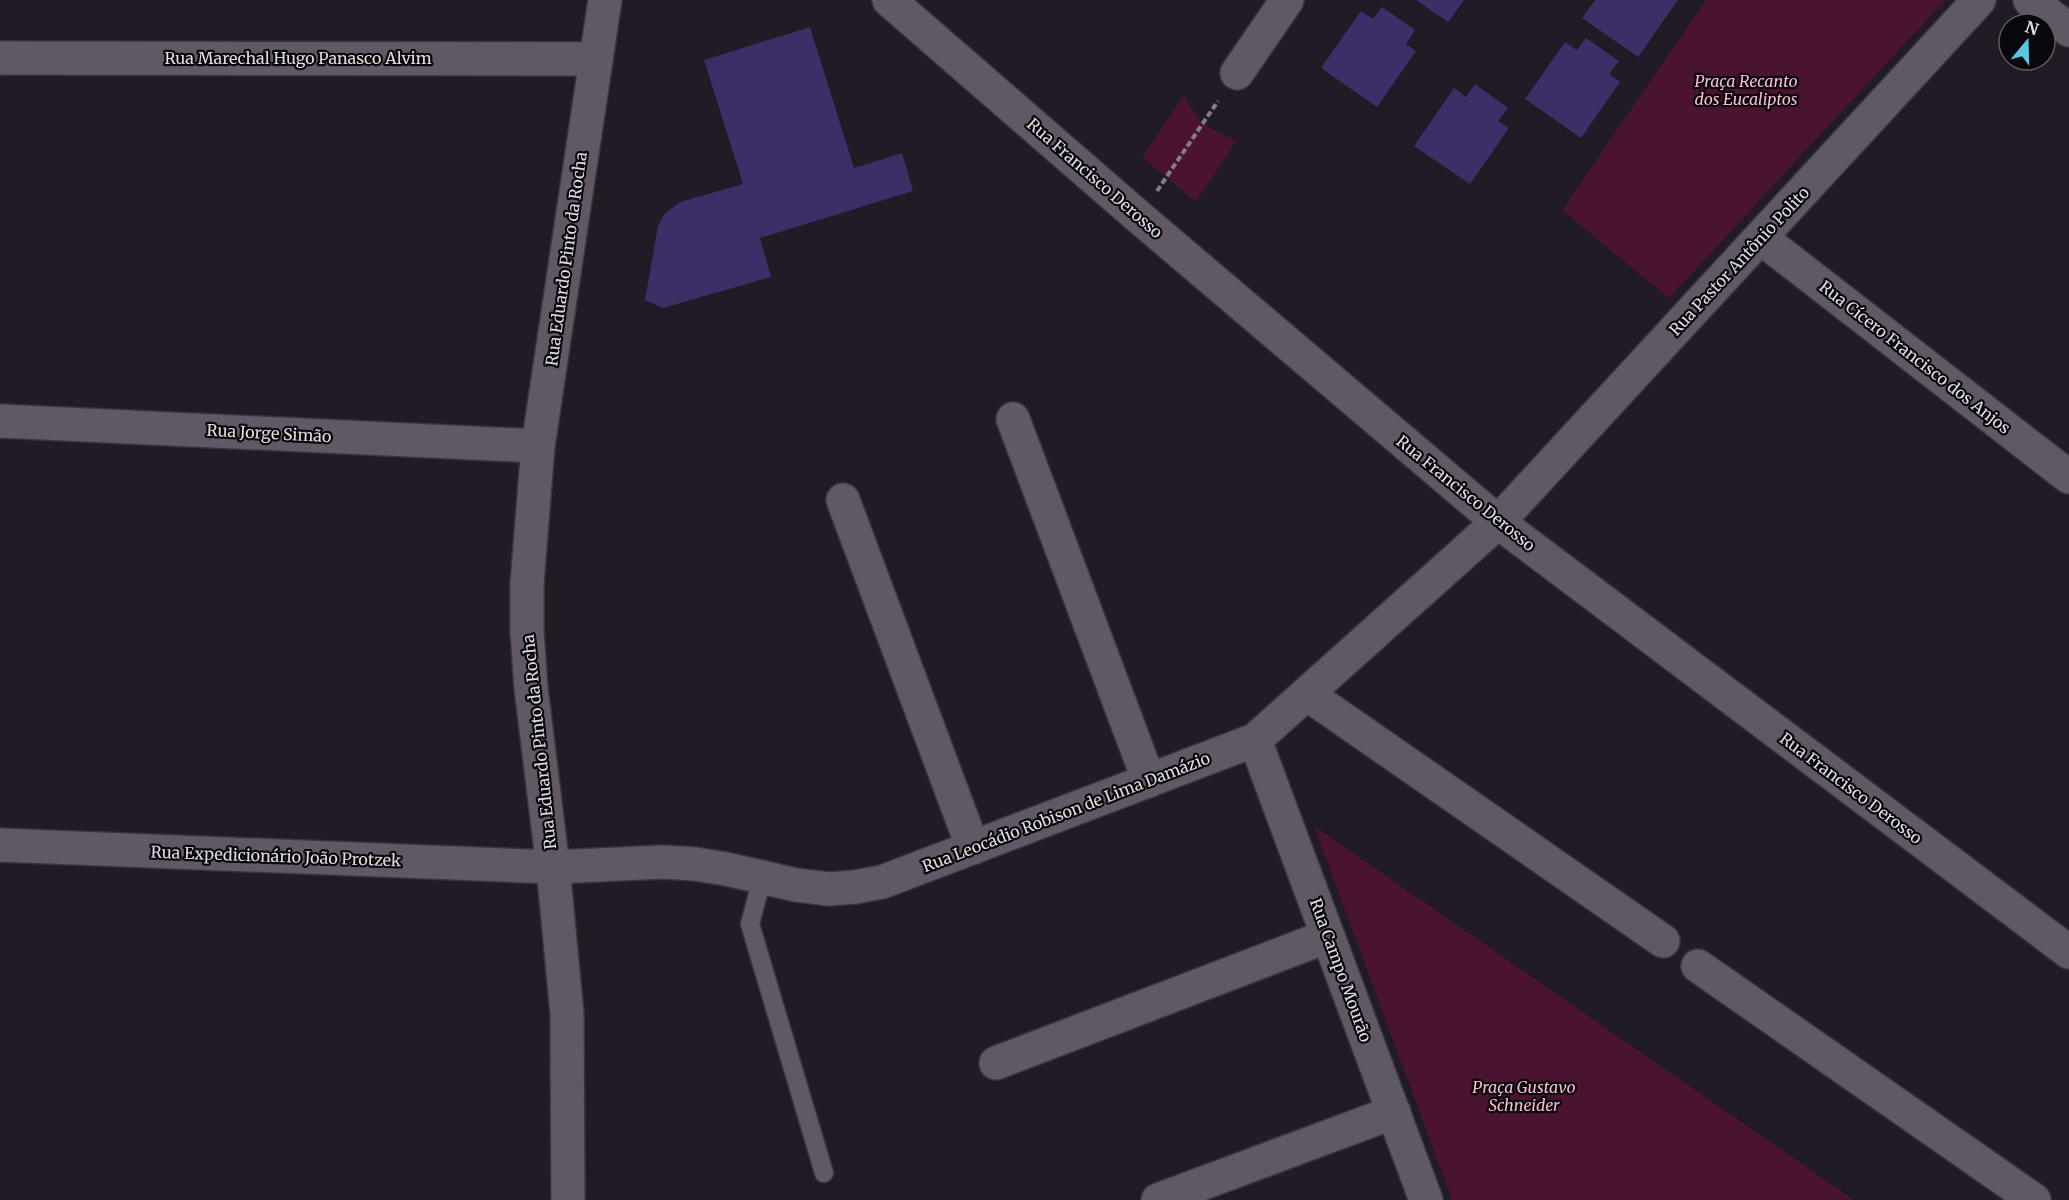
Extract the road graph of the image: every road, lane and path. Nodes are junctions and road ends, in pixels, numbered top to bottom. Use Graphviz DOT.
graph roads {
  1 [pos="605,0"];
  2 [pos="889,0"];
  3 [pos="1287,0"];
  4 [pos="1979,0"];
  5 [pos="2030,0"];
  6 [pos="2069,30"];
  7 [pos="0,58"];
  8 [pos="596,59"];
  9 [pos="1237,73"];
  10 [pos="1140,218"];
  11 [pos="1761,238"];
  12 [pos="1013,419"];
  13 [pos="0,421"];
  14 [pos="538,446"];
  15 [pos="2069,477"];
  16 [pos="843,500"];
  17 [pos="1498,522"];
  18 [pos="1306,694"];
  19 [pos="1255,740"];
  20 [pos="1149,781"];
  21 [pos="0,845"];
  22 [pos="973,848"];
  23 [pos="553,867"];
  24 [pos="762,878"];
  25 [pos="1328,936"];
  26 [pos="1663,941"];
  27 [pos="2069,952"];
  28 [pos="1698,966"];
  29 [pos="996,1063"];
  30 [pos="1394,1112"];
  31 [pos="824,1173"];
  32 [pos="568,1200"];
  33 [pos="1158,1200"];
  34 [pos="1426,1200"];
  35 [pos="2034,1200"];
  1 -- 8 [label="street, Rua Eduardo Pinto da Rocha"];
  2 -- 10 [label="street, Rua Francisco Derosso"];
  3 -- 9 [label="street"];
  4 -- 11 [label="street, Rua Pastor Antônio Polito"];
  5 -- 6 [label="street"];
  7 -- 8 [label="street, Rua Marechal Hugo Panasco Alvim"];
  8 -- 14 [label="street, Rua Eduardo Pinto da Rocha"];
  9 -- 10 [label="path"];
  10 -- 17 [label="street, Rua Francisco Derosso"];
  11 -- 15 [label="street, Rua Cícero Francisco dos Anjos"];
  11 -- 17 [label="street, Rua Pastor Antônio Polito"];
  12 -- 20 [label="street"];
  13 -- 14 [label="street, Rua Jorge Simão"];
  14 -- 23 [label="street, Rua Eduardo Pinto da Rocha"];
  16 -- 22 [label="street"];
  17 -- 18 [label="street, Rua Leocádio Robison de Lima Damázio"];
  17 -- 27 [label="street, Rua Francisco Derosso"];
  18 -- 19 [label="street, Rua Leocádio Robison de Lima Damázio"];
  18 -- 26 [label="street"];
  19 -- 20 [label="street, Rua Leocádio Robison de Lima Damázio"];
  19 -- 25 [label="street, Rua Campo Mourão"];
  20 -- 22 [label="street, Rua Leocádio Robison de Lima Damázio"];
  21 -- 23 [label="street, Rua Expedicionário João Protzek"];
  22 -- 24 [label="street, Rua Leocádio Robison de Lima Damázio"];
  23 -- 24 [label="street, Rua Leocádio Robison de Lima Damázio"];
  23 -- 32 [label="street, Rua Eduardo Pinto da Rocha"];
  24 -- 31 [label="lane"];
  25 -- 29 [label="street"];
  25 -- 30 [label="street, Rua Campo Mourão"];
  28 -- 35 [label="street"];
  30 -- 33 [label="street"];
  30 -- 34 [label="street, Rua Campo Mourão"];
}
